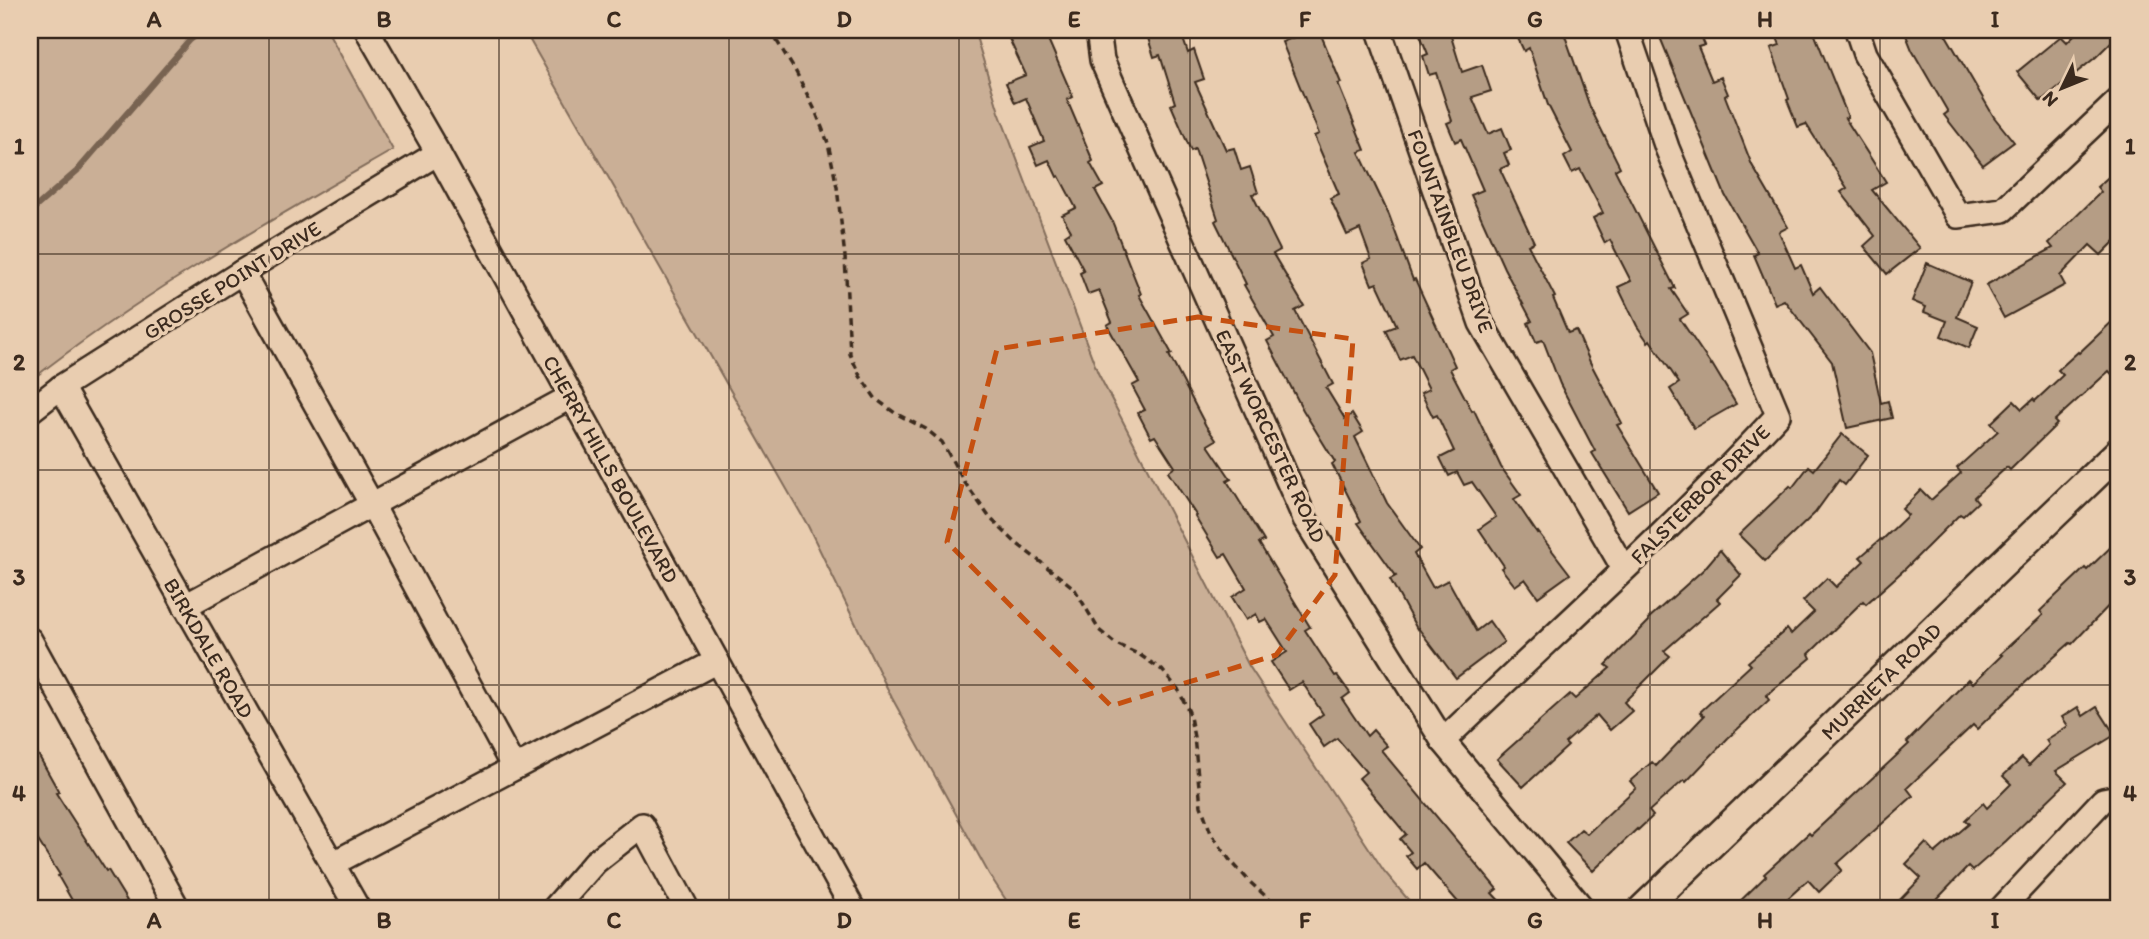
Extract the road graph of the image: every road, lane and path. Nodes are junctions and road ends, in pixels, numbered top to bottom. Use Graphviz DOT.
graph roads {
  1 [pos="367,30"];
  2 [pos="770,30"];
  3 [pos="1098,30"];
  4 [pos="1378,30"];
  5 [pos="1627,30"];
  6 [pos="1857,30"];
  7 [pos="2119,100"];
  8 [pos="438,153"];
  9 [pos="242,272"];
  10 [pos="61,387"];
  11 [pos="572,396"];
  12 [pos="30,411"];
  13 [pos="2119,452"];
  14 [pos="372,505"];
  15 [pos="1624,569"];
  16 [pos="186,606"];
  17 [pos="30,640"];
  18 [pos="717,661"];
  19 [pos="1443,741"];
  20 [pos="514,768"];
  21 [pos="2119,797"];
  22 [pos="332,864"];
  23 [pos="178,909"];
  24 [pos="358,909"];
  25 [pos="554,909"];
  26 [pos="687,909"];
  27 [pos="853,909"];
  28 [pos="1280,909"];
  29 [pos="1583,909"];
  30 [pos="1643,909"];
  31 [pos="2001,909"];
  1 -- 8 [label="street, CHERRY HILLS BOULEVARD"];
  2 -- 28 [label="path"];
  3 -- 19 [label="street, EAST WORCESTER ROAD"];
  4 -- 15 [label="street, FOUNTAINBLEU DRIVE"];
  5 -- 15 [label="street, FALSTERBOR DRIVE"];
  6 -- 7 [label="street"];
  8 -- 9 [label="street, GROSSE POINT DRIVE"];
  8 -- 11 [label="street, CHERRY HILLS BOULEVARD"];
  9 -- 10 [label="street, GROSSE POINT DRIVE"];
  9 -- 14 [label="street"];
  10 -- 12 [label="street, GROSSE POINT DRIVE"];
  10 -- 16 [label="street, BIRKDALE ROAD"];
  11 -- 14 [label="street"];
  11 -- 18 [label="street, CHERRY HILLS BOULEVARD"];
  13 -- 30 [label="main road, MURRIETA ROAD"];
  14 -- 16 [label="street"];
  14 -- 20 [label="street"];
  15 -- 19 [label="street, FALSTERBOR DRIVE"];
  16 -- 22 [label="street, BIRKDALE ROAD"];
  17 -- 23 [label="street"];
  18 -- 20 [label="street"];
  18 -- 27 [label="street, CHERRY HILLS BOULEVARD"];
  19 -- 29 [label="street, EAST WORCESTER ROAD"];
  20 -- 22 [label="street"];
  21 -- 31 [label="street"];
  22 -- 24 [label="street, BIRKDALE ROAD"];
  25 -- 26 [label="street"];
}
